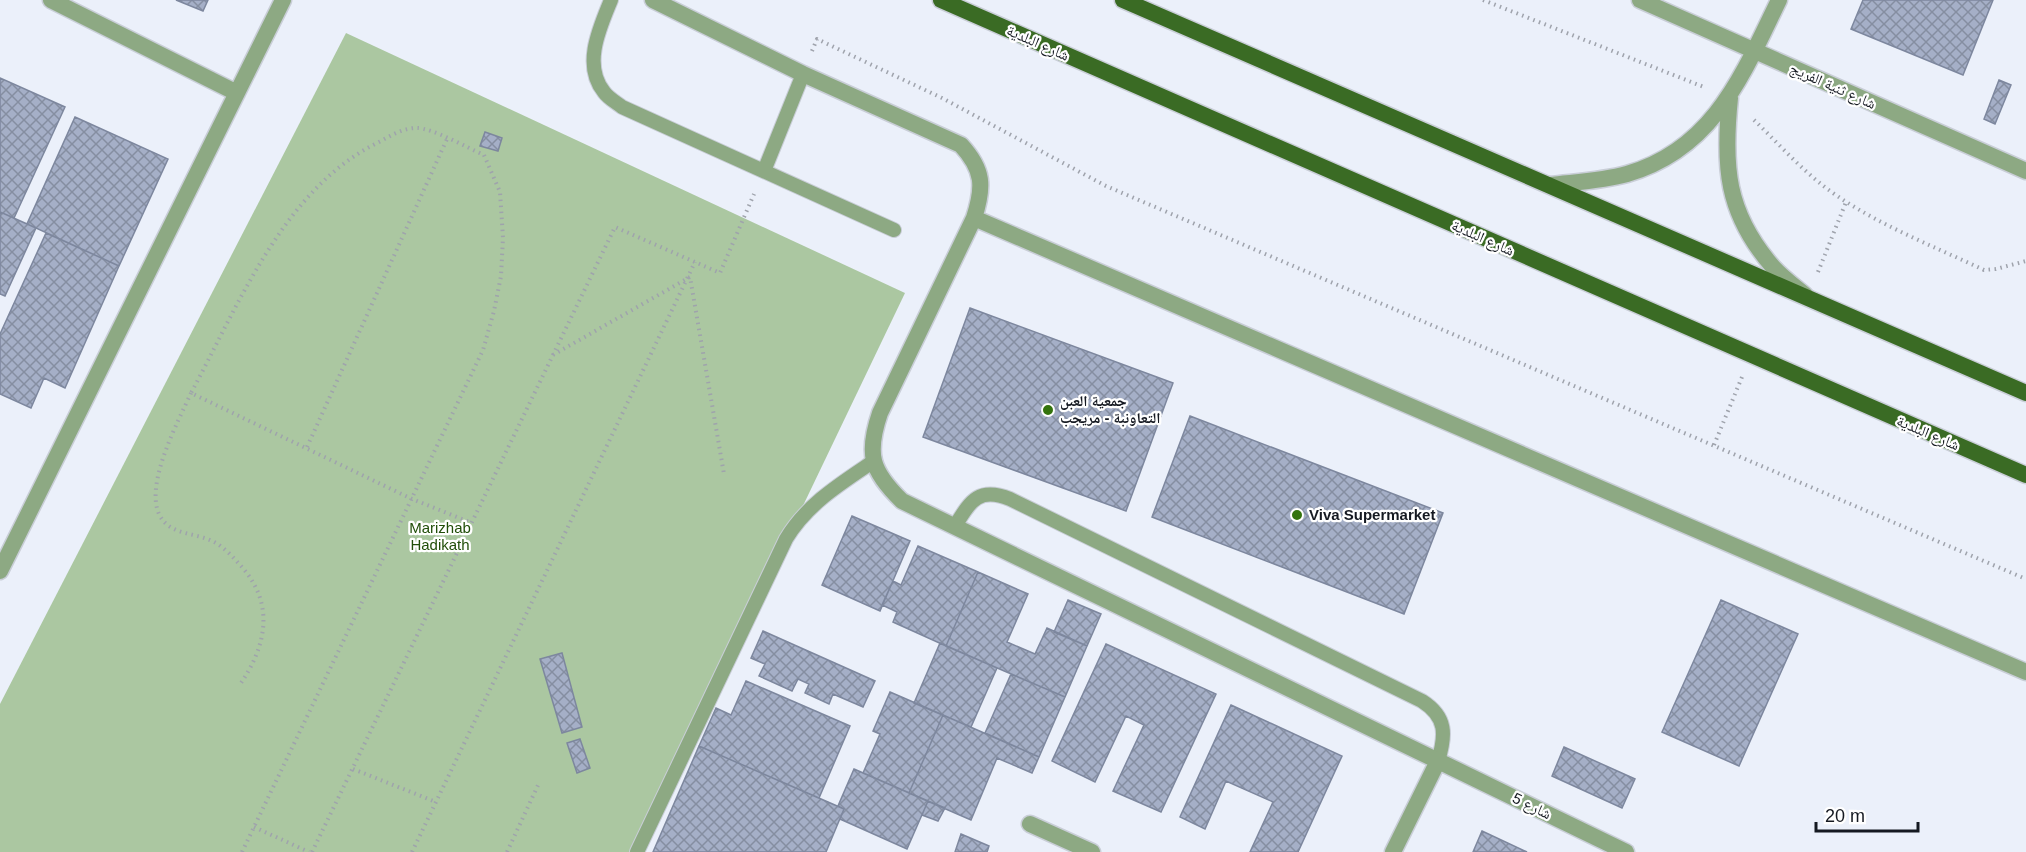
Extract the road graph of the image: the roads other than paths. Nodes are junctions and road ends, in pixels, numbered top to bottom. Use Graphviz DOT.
graph roads {
  1 [pos="51,0"];
  2 [pos="283,0"];
  3 [pos="611,0"];
  4 [pos="653,0"];
  5 [pos="941,0"];
  6 [pos="1123,0"];
  7 [pos="1640,0"];
  8 [pos="1779,0"];
  9 [pos="1754,51"];
  10 [pos="803,74"];
  11 [pos="237,93"];
  12 [pos="1730,97"];
  13 [pos="764,171"];
  14 [pos="2026,171"];
  15 [pos="1550,185"];
  16 [pos="974,218"];
  17 [pos="894,230"];
  18 [pos="1808,298"];
  19 [pos="2026,393"];
  20 [pos="874,461"];
  21 [pos="2026,475"];
  22 [pos="955,526"];
  23 [pos="0,571"];
  24 [pos="2026,672"];
  25 [pos="1438,761"];
  26 [pos="1029,824"];
  27 [pos="637,852"];
  28 [pos="1092,852"];
  29 [pos="1394,852"];
  30 [pos="1626,852"];
  1 -- 11 [label="street"];
  2 -- 11 [label="street"];
  3 -- 13 [label="lane"];
  4 -- 10 [label="street"];
  5 -- 21 [label="main road, شارع البلدية"];
  6 -- 15 [label="main road"];
  7 -- 9 [label="street, شارع ثنية الفريج"];
  8 -- 9 [label="street"];
  9 -- 12 [label="street"];
  9 -- 14 [label="street, شارع ثنية الفريج"];
  10 -- 13 [label="lane"];
  10 -- 16 [label="street"];
  11 -- 23 [label="street"];
  12 -- 15 [label="street"];
  12 -- 18 [label="street"];
  13 -- 17 [label="lane"];
  15 -- 18 [label="main road"];
  16 -- 20 [label="street"];
  16 -- 24 [label="street"];
  18 -- 19 [label="main road"];
  20 -- 22 [label="street, شارع 5"];
  20 -- 27 [label="lane"];
  22 -- 25 [label="street, شارع 5"];
  22 -- 25 [label="lane"];
  25 -- 29 [label="street"];
  25 -- 30 [label="street, شارع 5"];
  26 -- 28 [label="street"];
}
